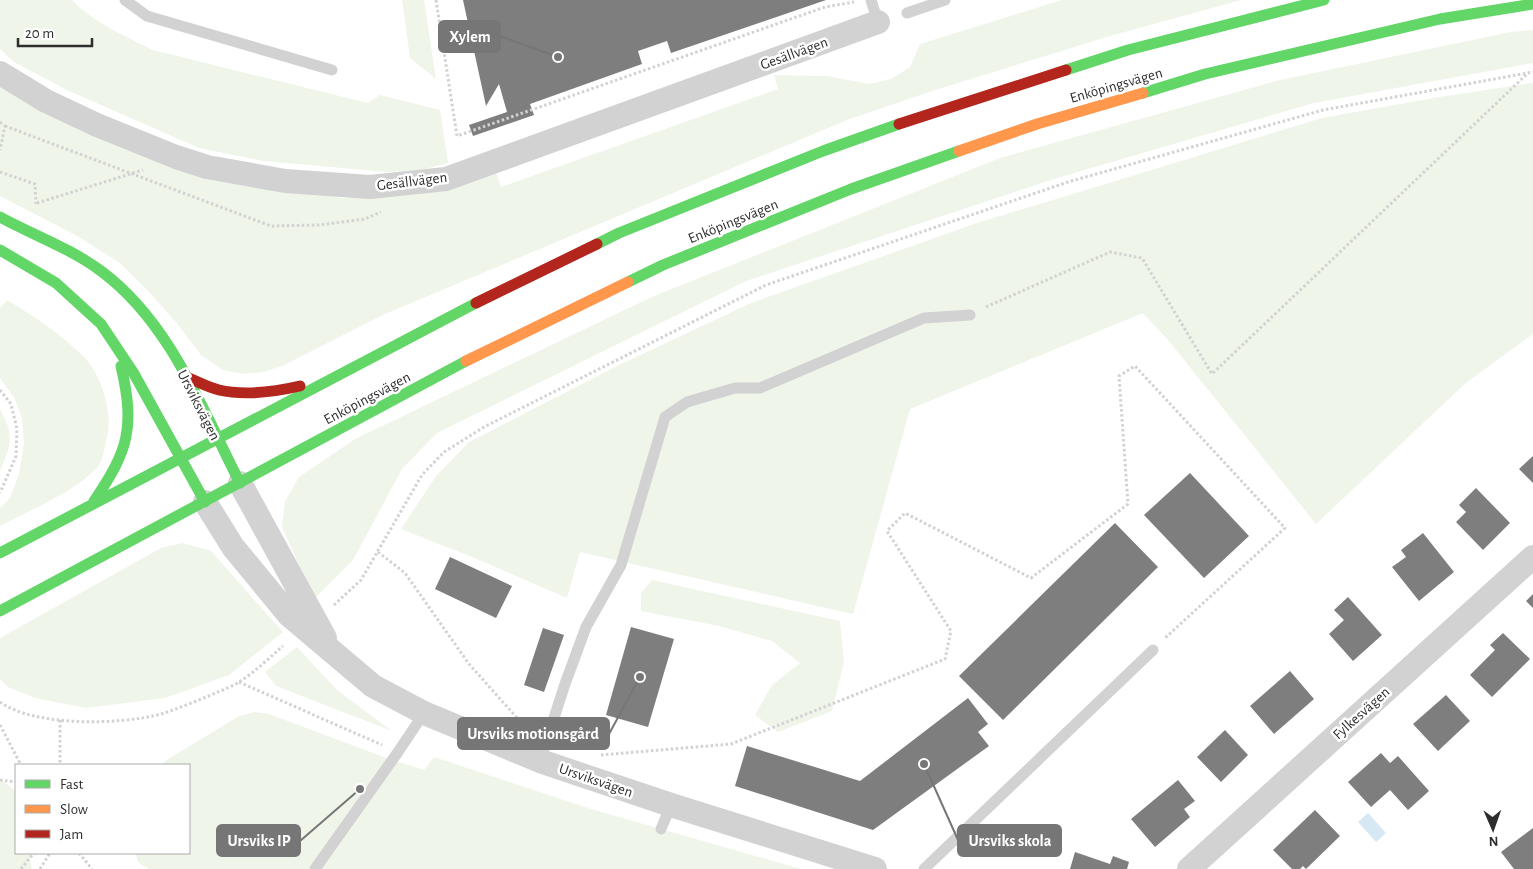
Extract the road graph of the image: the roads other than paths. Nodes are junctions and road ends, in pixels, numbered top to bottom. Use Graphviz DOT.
graph roads {
  1 [pos="125,0"];
  2 [pos="871,0"];
  3 [pos="945,0"];
  4 [pos="1324,0"];
  5 [pos="1533,4"];
  6 [pos="907,13"];
  7 [pos="878,22"];
  8 [pos="332,70"];
  9 [pos="0,73"];
  10 [pos="0,217"];
  11 [pos="0,250"];
  12 [pos="970,315"];
  13 [pos="116,346"];
  14 [pos="186,377"];
  15 [pos="326,380"];
  16 [pos="216,438"];
  17 [pos="180,458"];
  18 [pos="240,484"];
  19 [pos="205,502"];
  20 [pos="91,504"];
  21 [pos="0,553"];
  22 [pos="1533,557"];
  23 [pos="0,611"];
  24 [pos="1152,650"];
  25 [pos="334,654"];
  26 [pos="424,713"];
  27 [pos="540,761"];
  28 [pos="671,805"];
  29 [pos="661,829"];
  30 [pos="315,869"];
  31 [pos="875,869"];
  32 [pos="924,869"];
  33 [pos="1189,869"];
  1 -- 8 [label="lane"];
  2 -- 7 [label="lane"];
  3 -- 6 [label="lane"];
  4 -- 15 [label="main road, Enköpingsvägen"];
  5 -- 18 [label="main road, Enköpingsvägen"];
  7 -- 9 [label="street, Gesällvägen"];
  10 -- 14 [label="main road, Ursviksvägen"];
  11 -- 13 [label="main road, Ursviksvägen"];
  12 -- 27 [label="lane"];
  13 -- 17 [label="main road, Ursviksvägen"];
  13 -- 20 [label="main road"];
  14 -- 15 [label="main road"];
  14 -- 16 [label="main road, Ursviksvägen"];
  15 -- 16 [label="main road, Enköpingsvägen"];
  16 -- 17 [label="main road, Enköpingsvägen"];
  16 -- 18 [label="main road, Ursviksvägen"];
  17 -- 19 [label="main road, Ursviksvägen"];
  17 -- 20 [label="main road, Enköpingsvägen"];
  18 -- 19 [label="main road, Enköpingsvägen"];
  18 -- 25 [label="street, Ursviksvägen"];
  19 -- 23 [label="main road, Enköpingsvägen"];
  19 -- 25 [label="street, Ursviksvägen"];
  20 -- 21 [label="main road, Enköpingsvägen"];
  22 -- 33 [label="street, Fylkesvägen"];
  24 -- 32 [label="lane"];
  25 -- 26 [label="street, Ursviksvägen"];
  26 -- 27 [label="street, Ursviksvägen"];
  26 -- 30 [label="lane"];
  27 -- 28 [label="street, Ursviksvägen"];
  28 -- 29 [label="lane"];
  28 -- 31 [label="street, Ursviksvägen"];
}
